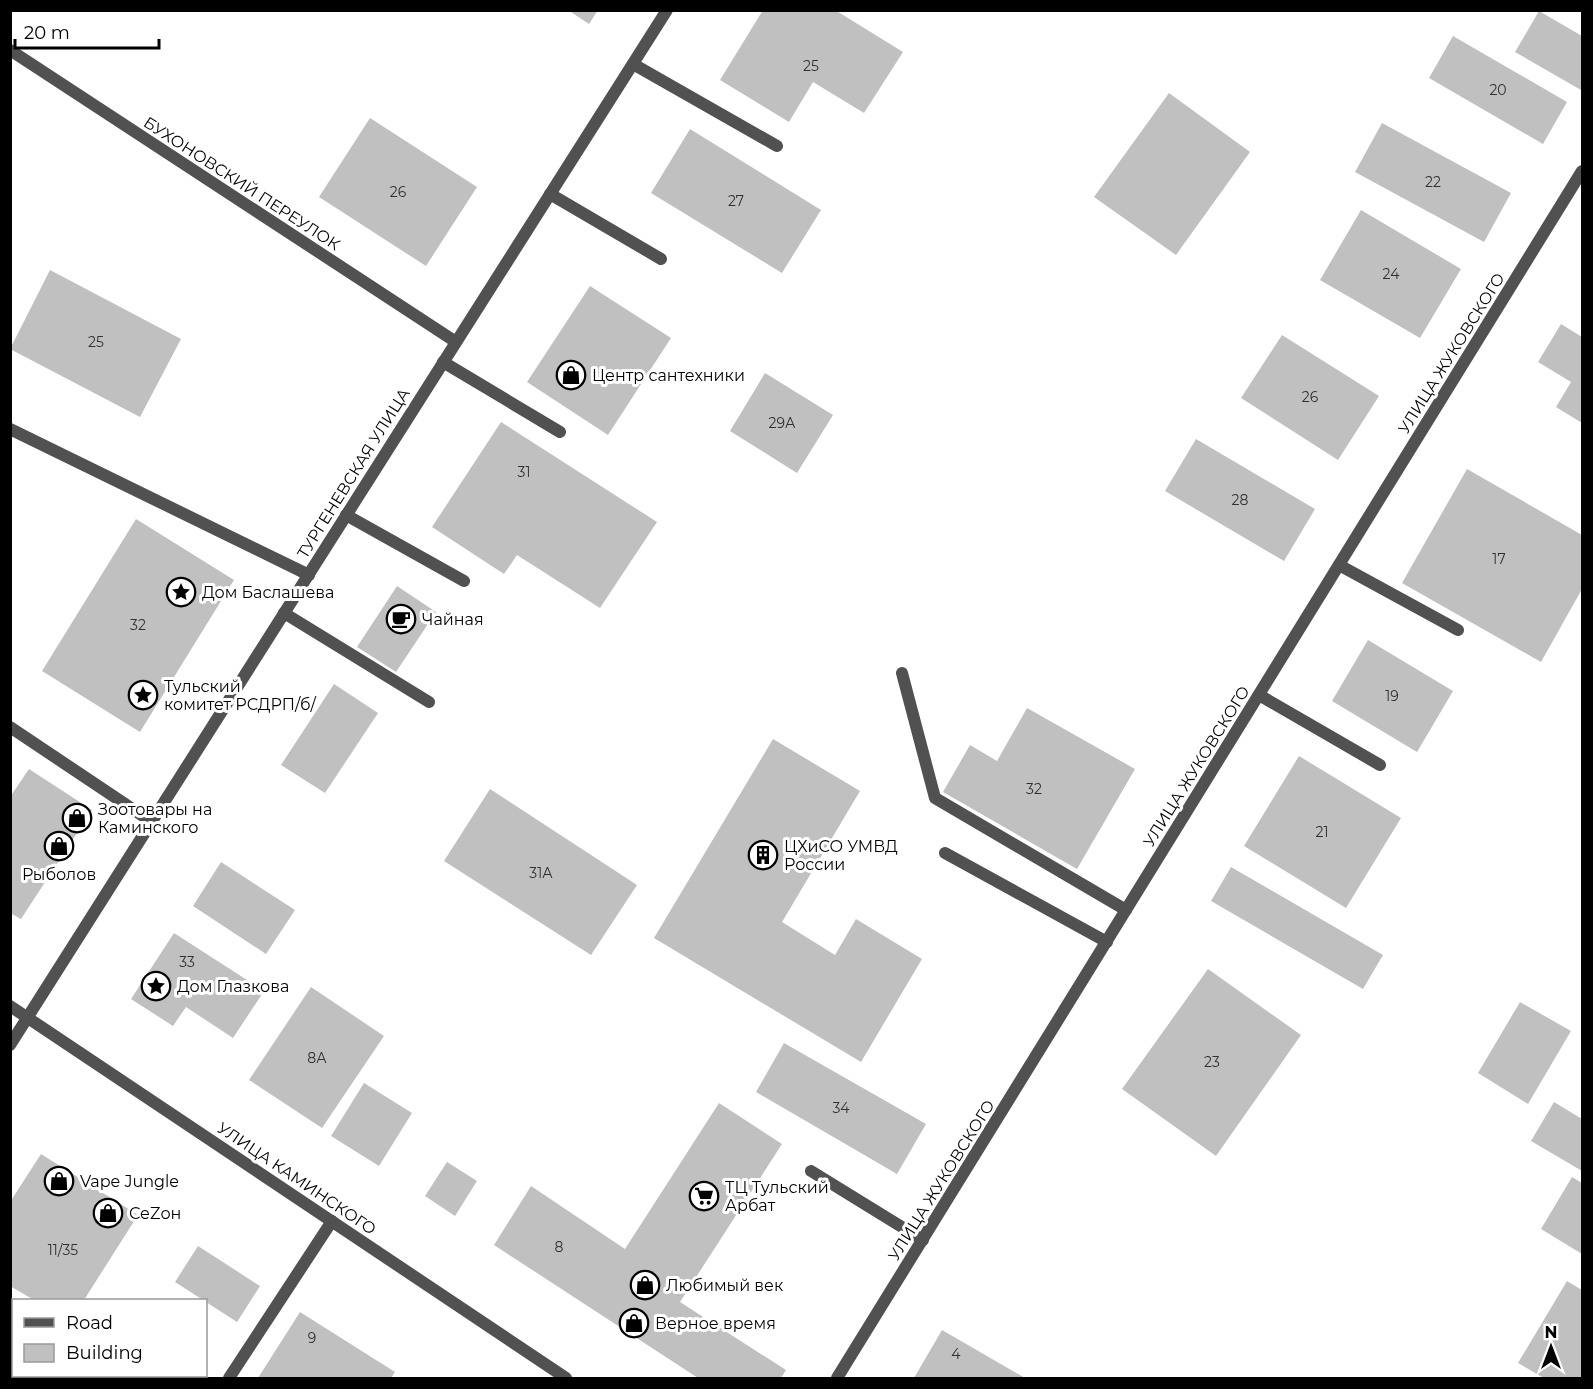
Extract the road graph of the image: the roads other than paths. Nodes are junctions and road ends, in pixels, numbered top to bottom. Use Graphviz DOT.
graph roads {
  1 [pos="666,10"];
  2 [pos="10,50"];
  3 [pos="633,64"];
  4 [pos="777,146"];
  5 [pos="1582,171"];
  6 [pos="550,194"];
  7 [pos="661,259"];
  8 [pos="456,342"];
  9 [pos="443,362"];
  10 [pos="10,429"];
  11 [pos="560,432"];
  12 [pos="346,515"];
  13 [pos="1339,565"];
  14 [pos="309,575"];
  15 [pos="464,581"];
  16 [pos="284,613"];
  17 [pos="1458,630"];
  18 [pos="902,673"];
  19 [pos="1259,695"];
  20 [pos="429,702"];
  21 [pos="10,727"];
  22 [pos="1380,765"];
  23 [pos="152,822"];
  24 [pos="945,853"];
  25 [pos="1126,910"];
  26 [pos="1107,942"];
  27 [pos="10,1006"];
  28 [pos="28,1018"];
  29 [pos="10,1046"];
  30 [pos="811,1171"];
  31 [pos="332,1221"];
  32 [pos="923,1240"];
  33 [pos="229,1378"];
  34 [pos="566,1378"];
  35 [pos="837,1378"];
  1 -- 3 [label="street, ТУРГЕНЕВСКАЯ УЛИЦА"];
  2 -- 8 [label="street, БУХОНОВСКИЙ ПЕРЕУЛОК"];
  3 -- 4 [label="street"];
  3 -- 6 [label="street, ТУРГЕНЕВСКАЯ УЛИЦА"];
  5 -- 13 [label="street, УЛИЦА ЖУКОВСКОГО"];
  6 -- 7 [label="street"];
  6 -- 8 [label="street, ТУРГЕНЕВСКАЯ УЛИЦА"];
  8 -- 9 [label="street, ТУРГЕНЕВСКАЯ УЛИЦА"];
  9 -- 11 [label="street"];
  9 -- 12 [label="street, ТУРГЕНЕВСКАЯ УЛИЦА"];
  10 -- 14 [label="street"];
  12 -- 14 [label="street, ТУРГЕНЕВСКАЯ УЛИЦА"];
  12 -- 15 [label="street"];
  13 -- 17 [label="street"];
  13 -- 19 [label="street, УЛИЦА ЖУКОВСКОГО"];
  14 -- 16 [label="street, ТУРГЕНЕВСКАЯ УЛИЦА"];
  16 -- 20 [label="street"];
  16 -- 23 [label="street, ТУРГЕНЕВСКАЯ УЛИЦА"];
  18 -- 25 [label="street"];
  19 -- 22 [label="street"];
  19 -- 25 [label="street, УЛИЦА ЖУКОВСКОГО"];
  21 -- 23 [label="street"];
  23 -- 28 [label="street, ТУРГЕНЕВСКАЯ УЛИЦА"];
  24 -- 26 [label="street"];
  25 -- 26 [label="street, УЛИЦА ЖУКОВСКОГО"];
  26 -- 32 [label="street, УЛИЦА ЖУКОВСКОГО"];
  27 -- 28 [label="street, УЛИЦА КАМИНСКОГО"];
  28 -- 29 [label="street, ТУРГЕНЕВСКАЯ УЛИЦА"];
  28 -- 31 [label="street, УЛИЦА КАМИНСКОГО"];
  30 -- 32 [label="street"];
  31 -- 33 [label="street"];
  31 -- 34 [label="street, УЛИЦА КАМИНСКОГО"];
  32 -- 35 [label="street, УЛИЦА ЖУКОВСКОГО"];
}
